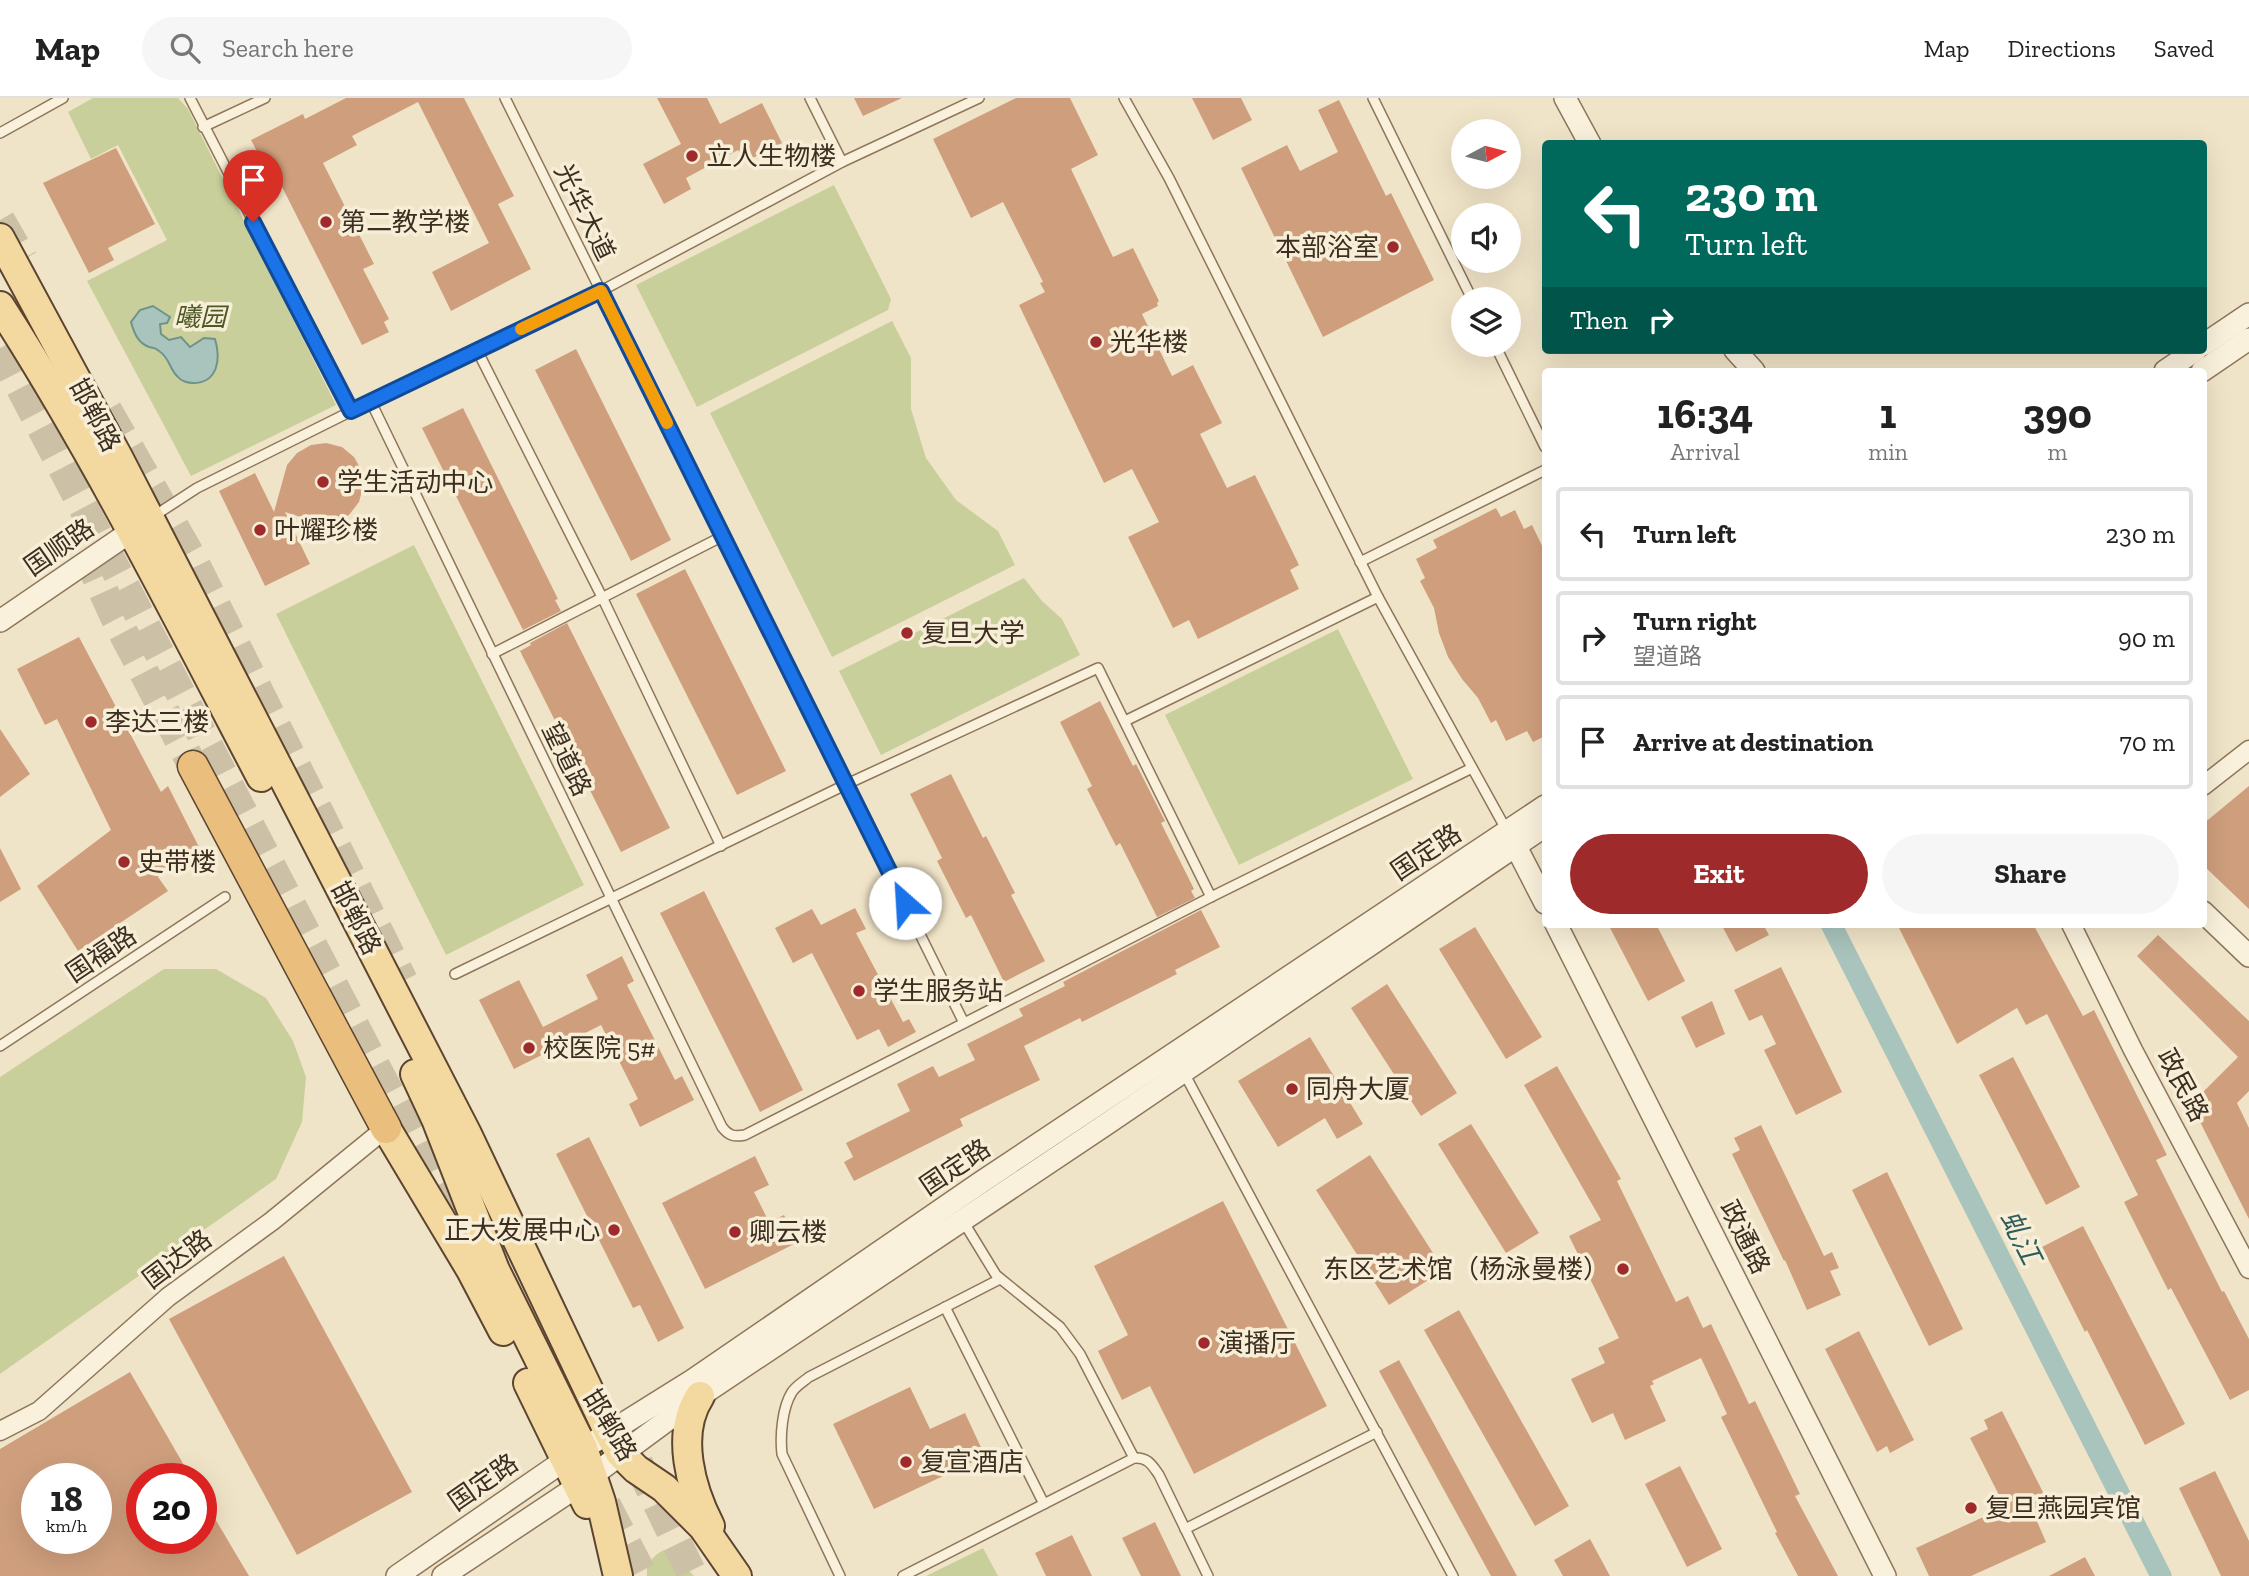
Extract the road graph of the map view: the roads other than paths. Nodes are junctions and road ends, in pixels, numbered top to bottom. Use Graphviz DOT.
graph roads {
  1 [pos="63,98"];
  2 [pos="190,98"];
  3 [pos="265,98"];
  4 [pos="505,98"];
  5 [pos="810,98"];
  6 [pos="979,98"];
  7 [pos="1124,98"];
  8 [pos="1373,98"];
  9 [pos="1565,98"];
  10 [pos="204,127"];
  11 [pos="0,133"];
  12 [pos="1588,140"];
  13 [pos="842,162"];
  14 [pos="0,238"];
  15 [pos="1466,287"];
  16 [pos="601,291"];
  17 [pos="0,306"];
  18 [pos="2249,314"];
  19 [pos="2249,339"];
  20 [pos="2207,342"];
  21 [pos="477,349"];
  22 [pos="1739,354"];
  23 [pos="2190,354"];
  24 [pos="1501,357"];
  25 [pos="1751,368"];
  26 [pos="2169,368"];
  27 [pos="2206,368"];
  28 [pos="370,402"];
  29 [pos="351,411"];
  30 [pos="1542,441"];
  31 [pos="1542,471"];
  32 [pos="140,525"];
  33 [pos="723,536"];
  34 [pos="1360,562"];
  35 [pos="602,597"];
  36 [pos="1378,597"];
  37 [pos="0,621"];
  38 [pos="492,654"];
  39 [pos="1125,721"];
  40 [pos="2249,750"];
  41 [pos="193,766"];
  42 [pos="1472,768"];
  43 [pos="2207,783"];
  44 [pos="847,784"];
  45 [pos="1542,809"];
  46 [pos="1542,827"];
  47 [pos="1512,838"];
  48 [pos="721,846"];
  49 [pos="1542,896"];
  50 [pos="225,897"];
  51 [pos="1211,897"];
  52 [pos="612,898"];
  53 [pos="2207,916"];
  54 [pos="1558,928"];
  55 [pos="2073,928"];
  56 [pos="2249,957"];
  57 [pos="455,974"];
  58 [pos="964,1023"];
  59 [pos="0,1046"];
  60 [pos="1183,1071"];
  61 [pos="386,1128"];
  62 [pos="962,1220"];
  63 [pos="2249,1269"];
  64 [pos="1000,1279"];
  65 [pos="945,1307"];
  66 [pos="700,1396"];
  67 [pos="0,1431"];
  68 [pos="1377,1432"];
  69 [pos="615,1443"];
  70 [pos="1134,1458"];
  71 [pos="580,1467"];
  72 [pos="1044,1504"];
  73 [pos="1185,1529"];
  74 [pos="733,1569"];
  75 [pos="618,1575"];
  76 [pos="397,1576"];
  77 [pos="443,1576"];
  78 [pos="840,1576"];
  79 [pos="903,1576"];
  80 [pos="1208,1576"];
  81 [pos="1453,1576"];
  82 [pos="1885,1576"];
  1 -- 11 [label="lane"];
  2 -- 10 [label="lane"];
  3 -- 10 [label="lane"];
  4 -- 16 [label="lane, 光华大道"];
  5 -- 13 [label="lane"];
  6 -- 13 [label="lane"];
  7 -- 34 [label="lane"];
  8 -- 15 [label="lane"];
  9 -- 12 [label="street"];
  10 -- 29 [label="lane"];
  13 -- 16 [label="lane"];
  14 -- 32 [label="main road, 邯郸路"];
  16 -- 21 [label="lane"];
  16 -- 33 [label="lane, 光华大道"];
  17 -- 32 [label="main road, 邯郸路"];
  18 -- 20 [label="street"];
  19 -- 27 [label="street"];
  21 -- 28 [label="lane"];
  21 -- 35 [label="lane"];
  22 -- 25 [label="street"];
  23 -- 26 [label="street"];
  24 -- 30 [label="lane"];
  28 -- 29 [label="lane"];
  28 -- 38 [label="lane, 望道路"];
  29 -- 32 [label="lane"];
  31 -- 34 [label="lane"];
  32 -- 37 [label="street, 国顺路"];
  32 -- 69 [label="main road, 邯郸路"];
  32 -- 71 [label="main road, 邯郸路"];
  33 -- 35 [label="lane"];
  33 -- 44 [label="lane, 光华大道"];
  34 -- 36 [label="lane"];
  35 -- 38 [label="lane"];
  35 -- 48 [label="lane"];
  36 -- 39 [label="lane"];
  36 -- 42 [label="lane"];
  38 -- 52 [label="lane, 望道路"];
  39 -- 44 [label="lane"];
  39 -- 51 [label="lane"];
  40 -- 43 [label="street"];
  41 -- 61 [label="highway"];
  42 -- 47 [label="lane"];
  42 -- 51 [label="lane"];
  44 -- 48 [label="lane"];
  44 -- 58 [label="lane, 光华大道"];
  45 -- 47 [label="street, 国定路"];
  46 -- 47 [label="street, 国定路"];
  47 -- 49 [label="street"];
  47 -- 60 [label="street, 国定路"];
  47 -- 69 [label="street, 国定路"];
  48 -- 52 [label="lane"];
  50 -- 59 [label="lane, 国福路"];
  51 -- 58 [label="lane"];
  52 -- 57 [label="lane"];
  52 -- 58 [label="lane, 望道路"];
  53 -- 56 [label="street"];
  54 -- 82 [label="street, 政通路"];
  55 -- 63 [label="street, 政民路"];
  60 -- 62 [label="street, 国定路"];
  60 -- 68 [label="lane"];
  61 -- 67 [label="street, 国达路"];
  61 -- 71 [label="main road, 邯郸路"];
  62 -- 64 [label="lane"];
  62 -- 66 [label="street, 国定路"];
  64 -- 65 [label="lane"];
  64 -- 70 [label="lane"];
  65 -- 72 [label="lane"];
  65 -- 78 [label="lane"];
  66 -- 69 [label="street, 国定路"];
  66 -- 74 [label="main road"];
  68 -- 73 [label="lane"];
  68 -- 81 [label="lane"];
  69 -- 71 [label="street, 国定路"];
  69 -- 74 [label="main road, 邯郸路"];
  70 -- 72 [label="lane"];
  70 -- 73 [label="lane"];
  71 -- 75 [label="main road, 邯郸路"];
  71 -- 76 [label="street, 国定路"];
  71 -- 77 [label="street, 国定路"];
  72 -- 79 [label="lane"];
  73 -- 80 [label="lane"];
}
